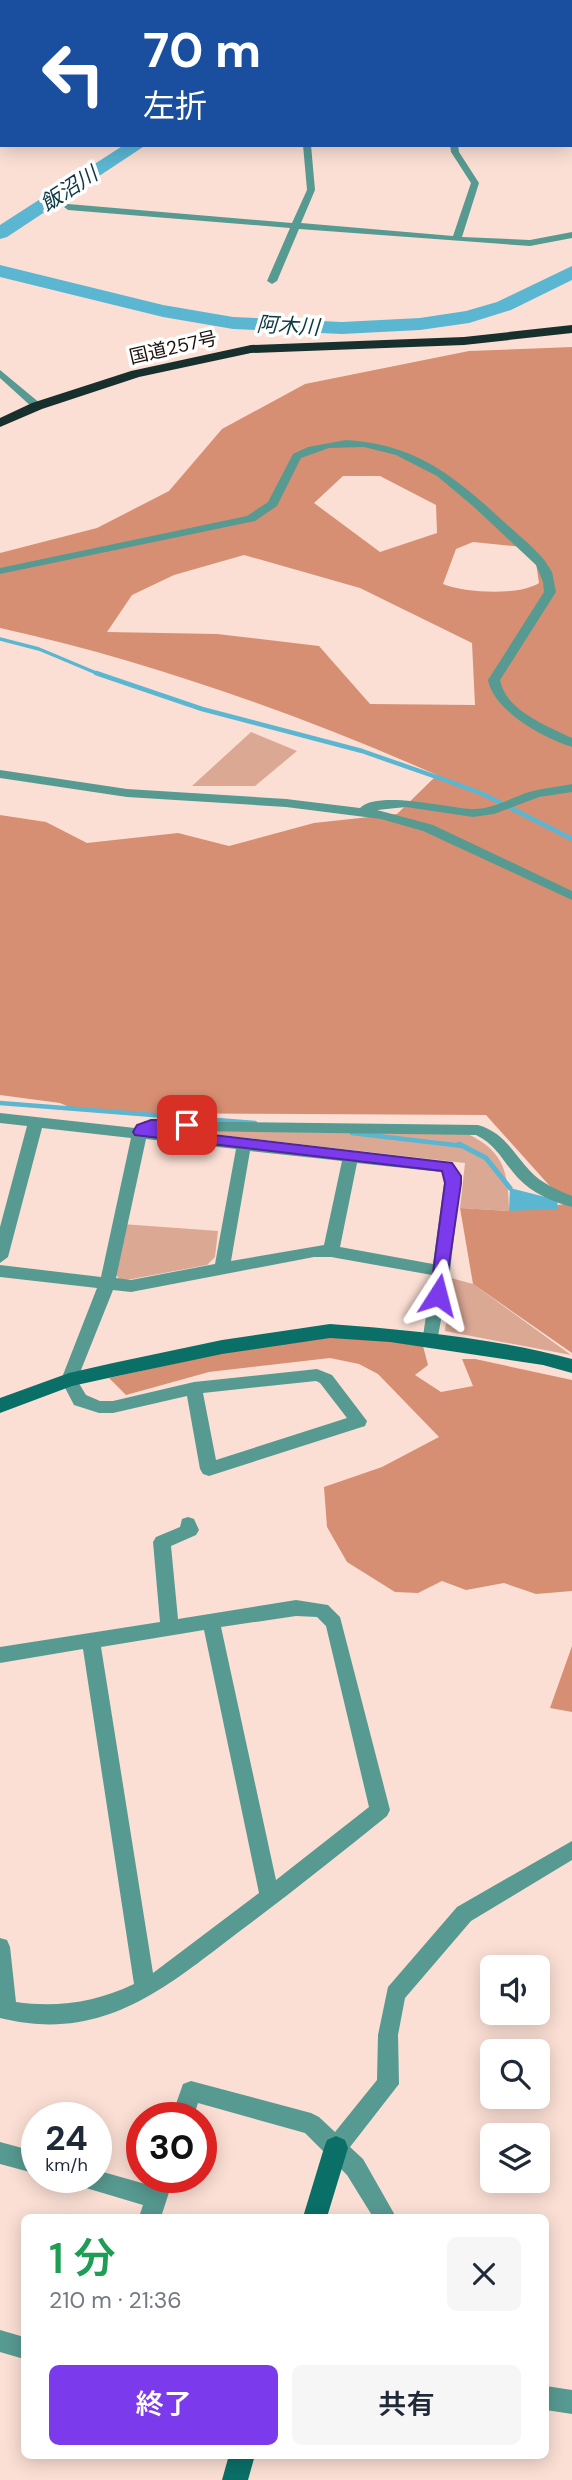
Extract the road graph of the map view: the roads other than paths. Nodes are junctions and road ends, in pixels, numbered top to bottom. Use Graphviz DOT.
graph roads {
  1 [pos="307,147"];
  2 [pos="454,147"];
  3 [pos="68,208"];
  4 [pos="297,226"];
  5 [pos="572,235"];
  6 [pos="457,239"];
  7 [pos="272,281"];
  8 [pos="572,329"];
  9 [pos="0,373"];
  10 [pos="37,406"];
  11 [pos="0,423"];
  12 [pos="0,570"];
  13 [pos="572,743"];
  14 [pos="0,774"];
  15 [pos="572,788"];
  16 [pos="354,811"];
  17 [pos="572,896"];
  18 [pos="0,1118"];
  19 [pos="36,1121"];
  20 [pos="141,1132"];
  21 [pos="244,1144"];
  22 [pos="351,1155"];
  23 [pos="572,1202"];
  24 [pos="331,1251"];
  25 [pos="0,1257"];
  26 [pos="222,1268"];
  27 [pos="0,1271"];
  28 [pos="442,1271"];
  29 [pos="107,1284"];
  30 [pos="430,1343"];
  31 [pos="572,1366"];
  32 [pos="69,1380"];
  33 [pos="194,1388"];
  34 [pos="0,1406"];
  35 [pos="188,1524"];
  36 [pos="211,1622"];
  37 [pos="170,1627"];
  38 [pos="91,1640"];
  39 [pos="0,1656"];
  40 [pos="572,1850"];
  41 [pos="270,1897"];
  42 [pos="0,1947"];
  43 [pos="145,1989"];
  44 [pos="3,2009"];
  45 [pos="187,2102"];
  46 [pos="337,2148"];
  47 [pos="0,2152"];
  48 [pos="21,2158"];
  49 [pos="112,2185"];
  50 [pos="157,2198"];
  51 [pos="316,2214"];
  52 [pos="383,2214"];
  53 [pos="0,2341"];
  54 [pos="21,2347"];
  55 [pos="549,2398"];
  56 [pos="572,2402"];
  57 [pos="242,2459"];
  58 [pos="235,2480"];
  1 -- 4 [label="street"];
  2 -- 6 [label="street"];
  3 -- 4 [label="street"];
  4 -- 6 [label="street"];
  4 -- 7 [label="street"];
  5 -- 6 [label="street"];
  8 -- 10 [label="highway, 国道257号"];
  9 -- 10 [label="street"];
  10 -- 11 [label="highway, 国道257号"];
  12 -- 13 [label="street"];
  14 -- 16 [label="street"];
  15 -- 16 [label="street"];
  16 -- 17 [label="street"];
  18 -- 19 [label="street"];
  19 -- 20 [label="street"];
  19 -- 25 [label="street"];
  20 -- 21 [label="street"];
  20 -- 23 [label="street"];
  20 -- 29 [label="street"];
  21 -- 22 [label="street"];
  21 -- 26 [label="street"];
  22 -- 24 [label="street"];
  22 -- 28 [label="street"];
  24 -- 26 [label="street"];
  24 -- 28 [label="street"];
  26 -- 29 [label="street"];
  27 -- 29 [label="street"];
  28 -- 30 [label="street"];
  29 -- 32 [label="street"];
  30 -- 31 [label="street"];
  30 -- 32 [label="street"];
  32 -- 33 [label="street"];
  32 -- 34 [label="street"];
  33 -- 33 [label="street"];
  35 -- 37 [label="street"];
  36 -- 37 [label="street"];
  36 -- 41 [label="street"];
  36 -- 41 [label="street"];
  37 -- 38 [label="street"];
  38 -- 39 [label="street"];
  38 -- 43 [label="street"];
  40 -- 46 [label="street"];
  41 -- 43 [label="street"];
  42 -- 44 [label="street"];
  43 -- 44 [label="street"];
  45 -- 46 [label="street"];
  46 -- 51 [label="street"];
  46 -- 52 [label="street"];
  47 -- 48 [label="street"];
  49 -- 50 [label="street"];
  53 -- 54 [label="street"];
  55 -- 56 [label="street"];
  57 -- 58 [label="street"];
}
